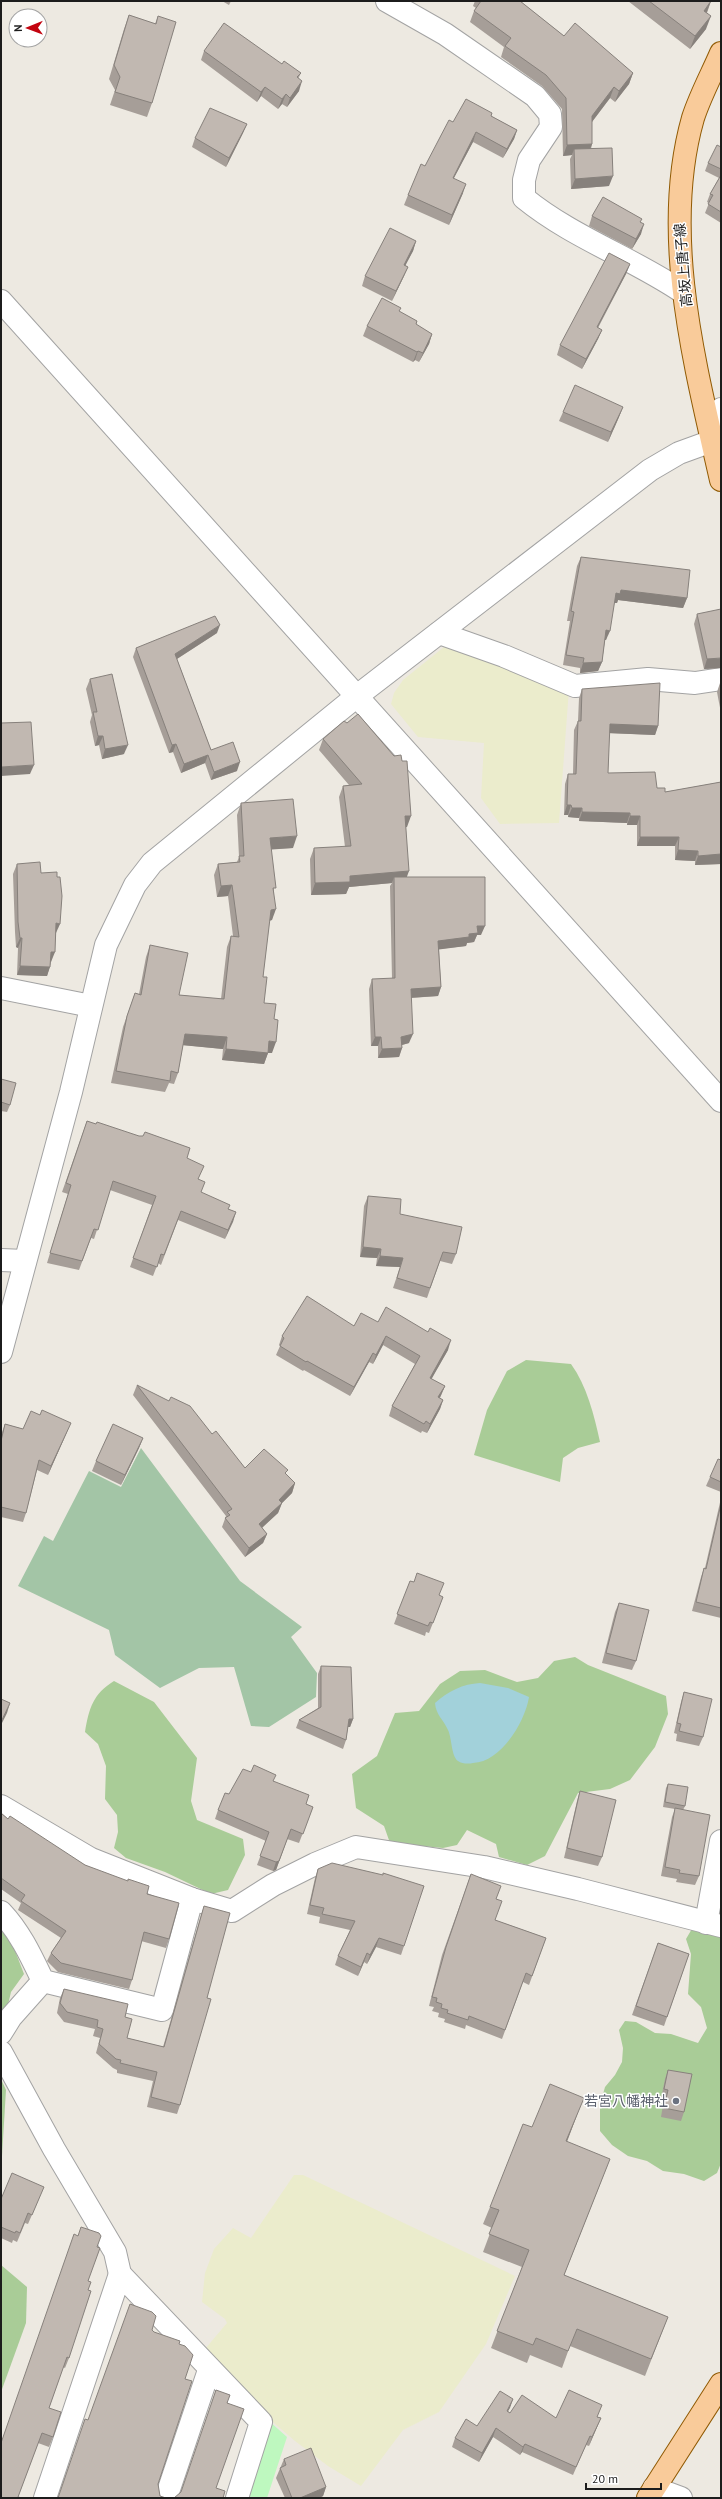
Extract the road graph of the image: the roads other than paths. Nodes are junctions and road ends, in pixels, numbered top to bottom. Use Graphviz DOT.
graph roads {
  1 [pos="387,1"];
  2 [pos="721,53"];
  3 [pos="684,293"];
  4 [pos="1,300"];
  5 [pos="721,409"];
  6 [pos="712,440"];
  7 [pos="721,480"];
  8 [pos="438,633"];
  9 [pos="721,679"];
  10 [pos="357,696"];
  11 [pos="1,988"];
  12 [pos="91,1006"];
  13 [pos="721,1101"];
  14 [pos="1,1260"];
  15 [pos="24,1261"];
  16 [pos="1,1352"];
  17 [pos="1,1806"];
  18 [pos="721,1841"];
  19 [pos="192,1899"];
  20 [pos="1,1912"];
  21 [pos="714,1924"];
  22 [pos="42,1982"];
  23 [pos="1,2033"];
  24 [pos="1,2052"];
  25 [pos="120,2274"];
  26 [pos="209,2370"];
  27 [pos="721,2384"];
  28 [pos="651,2493"];
  29 [pos="45,2498"];
  30 [pos="166,2498"];
  31 [pos="237,2498"];
  32 [pos="681,2498"];
  1 -- 3 [label="street"];
  2 -- 3 [label="main road, 高坂上唐子線"];
  3 -- 6 [label="main road, 高坂上唐子線"];
  4 -- 10 [label="street"];
  5 -- 6 [label="street"];
  6 -- 7 [label="main road, 高坂上唐子線"];
  6 -- 8 [label="street"];
  8 -- 9 [label="street"];
  8 -- 10 [label="street"];
  10 -- 12 [label="street"];
  10 -- 13 [label="street"];
  11 -- 12 [label="street"];
  12 -- 15 [label="street"];
  14 -- 15 [label="street"];
  15 -- 16 [label="street"];
  17 -- 19 [label="street"];
  18 -- 21 [label="street"];
  19 -- 21 [label="street"];
  19 -- 22 [label="street"];
  20 -- 22 [label="street"];
  22 -- 23 [label="street"];
  24 -- 25 [label="street"];
  25 -- 26 [label="street"];
  25 -- 29 [label="street"];
  26 -- 30 [label="street"];
  26 -- 31 [label="street"];
  27 -- 28 [label="main road"];
  28 -- 32 [label="street"];
}
